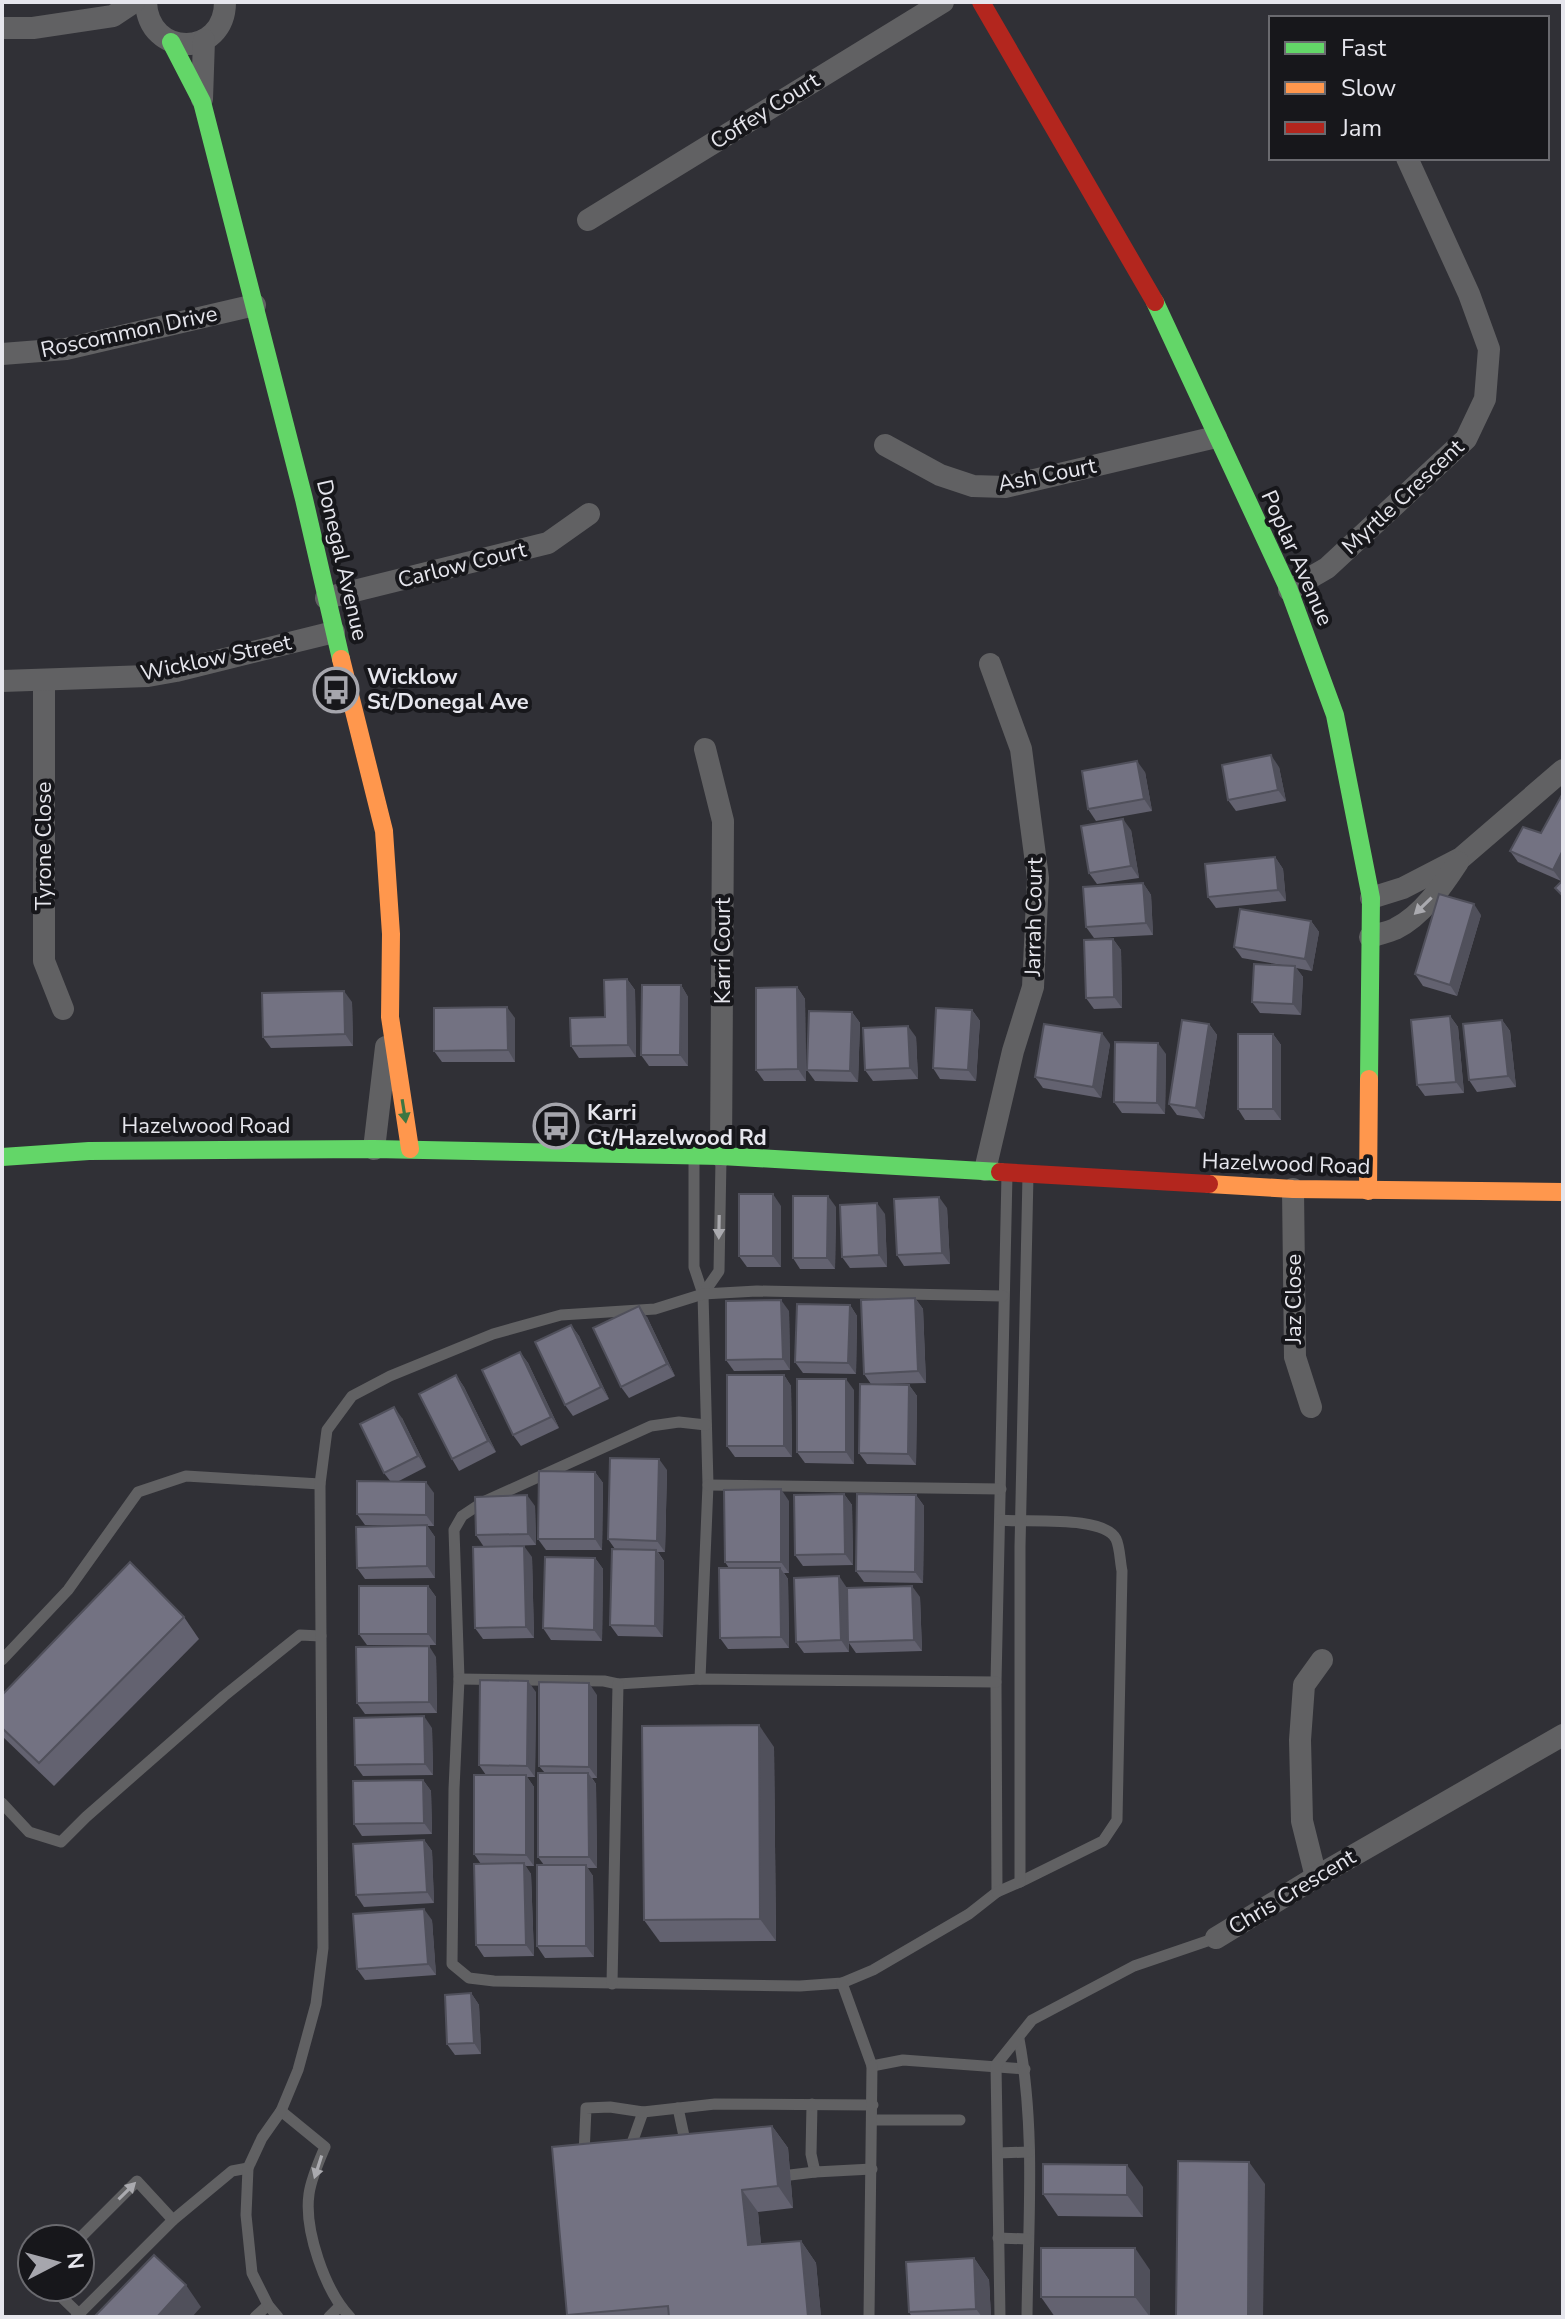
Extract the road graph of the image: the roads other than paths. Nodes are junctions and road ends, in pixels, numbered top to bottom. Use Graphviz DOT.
graph roads {
  1 [pos="134,2"];
  2 [pos="146,2"];
  3 [pos="943,2"];
  4 [pos="981,2"];
  5 [pos="230,5"];
  6 [pos="113,16"];
  7 [pos="2,28"];
  8 [pos="153,28"];
  9 [pos="204,40"];
  10 [pos="171,42"];
  11 [pos="202,102"];
  12 [pos="1408,160"];
  13 [pos="588,220"];
  14 [pos="255,305"];
  15 [pos="2,354"];
  16 [pos="1216,437"];
  17 [pos="885,445"];
  18 [pos="589,514"];
  19 [pos="1289,590"];
  20 [pos="326,598"];
  21 [pos="334,632"];
  22 [pos="990,664"];
  23 [pos="44,680"];
  24 [pos="2,681"];
  25 [pos="705,749"];
  26 [pos="1563,770"];
  27 [pos="1461,858"];
  28 [pos="1371,898"];
  29 [pos="1370,937"];
  30 [pos="63,1009"];
  31 [pos="390,1017"];
  32 [pos="374,1149"];
  33 [pos="410,1149"];
  34 [pos="694,1156"];
  35 [pos="721,1156"];
  36 [pos="2,1157"];
  37 [pos="996,1172"];
  38 [pos="1028,1175"];
  39 [pos="1293,1189"];
  40 [pos="1368,1191"];
  41 [pos="1563,1192"];
  42 [pos="703,1294"];
  43 [pos="1003,1296"];
  44 [pos="1311,1407"];
  45 [pos="706,1425"];
  46 [pos="1022,1477"];
  47 [pos="1001,1483"];
  48 [pos="320,1484"];
  49 [pos="708,1485"];
  50 [pos="1000,1520"];
  51 [pos="1021,1522"];
  52 [pos="1000,1546"];
  53 [pos="1020,1547"];
  54 [pos="321,1636"];
  55 [pos="2,1660"];
  56 [pos="1322,1660"];
  57 [pos="459,1679"];
  58 [pos="700,1679"];
  59 [pos="996,1682"];
  60 [pos="618,1684"];
  61 [pos="1563,1735"];
  62 [pos="2,1803"];
  63 [pos="1316,1877"];
  64 [pos="1020,1882"];
  65 [pos="997,1892"];
  66 [pos="1216,1938"];
  67 [pos="842,1983"];
  68 [pos="612,1984"];
  69 [pos="1019,2039"];
  70 [pos="996,2065"];
  71 [pos="872,2066"];
  72 [pos="1025,2069"];
  73 [pos="812,2104"];
  74 [pos="873,2105"];
  75 [pos="678,2108"];
  76 [pos="281,2111"];
  77 [pos="643,2112"];
  78 [pos="873,2120"];
  79 [pos="960,2120"];
  80 [pos="1029,2152"];
  81 [pos="998,2153"];
  82 [pos="584,2157"];
  83 [pos="678,2158"];
  84 [pos="639,2162"];
  85 [pos="248,2168"];
  86 [pos="872,2169"];
  87 [pos="815,2172"];
  88 [pos="790,2175"];
  89 [pos="173,2220"];
  90 [pos="95,2223"];
  91 [pos="998,2238"];
  92 [pos="1028,2239"];
  93 [pos="268,2305"];
  94 [pos="340,2306"];
  95 [pos="77,2315"];
  96 [pos="255,2317"];
  97 [pos="278,2317"];
  98 [pos="329,2317"];
  99 [pos="350,2317"];
  100 [pos="869,2317"];
  101 [pos="1000,2317"];
  102 [pos="1027,2317"];
  1 -- 6 [label="street"];
  2 -- 8 [label="street"];
  3 -- 13 [label="street, Coffey Court"];
  4 -- 16 [label="street, Poplar Avenue"];
  5 -- 9 [label="street"];
  6 -- 7 [label="street"];
  6 -- 8 [label="street"];
  8 -- 10 [label="street"];
  9 -- 10 [label="street"];
  9 -- 11 [label="street"];
  10 -- 11 [label="street, Donegal Avenue"];
  11 -- 14 [label="street, Donegal Avenue"];
  12 -- 19 [label="street, Myrtle Crescent"];
  14 -- 15 [label="street, Roscommon Drive"];
  14 -- 20 [label="street, Donegal Avenue"];
  16 -- 17 [label="street, Ash Court"];
  16 -- 19 [label="street, Poplar Avenue"];
  18 -- 20 [label="street, Carlow Court"];
  19 -- 28 [label="street, Poplar Avenue"];
  20 -- 21 [label="street, Donegal Avenue"];
  21 -- 23 [label="street, Wicklow Street"];
  21 -- 31 [label="street, Donegal Avenue"];
  22 -- 37 [label="street, Jarrah Court"];
  23 -- 24 [label="street, Wicklow Street"];
  23 -- 30 [label="street, Tyrone Close"];
  25 -- 35 [label="street, Karri Court"];
  26 -- 27 [label="street"];
  27 -- 28 [label="street"];
  27 -- 29 [label="street, one-way"];
  28 -- 29 [label="street, Poplar Avenue"];
  29 -- 40 [label="street, Poplar Avenue"];
  31 -- 32 [label="street"];
  31 -- 33 [label="street, Donegal Avenue, one-way"];
  32 -- 33 [label="street, Hazelwood Road"];
  32 -- 36 [label="street, Hazelwood Road"];
  33 -- 34 [label="street, Hazelwood Road"];
  34 -- 35 [label="street, Hazelwood Road"];
  34 -- 42 [label="lane"];
  35 -- 37 [label="street, Hazelwood Road"];
  35 -- 42 [label="lane, one-way"];
  37 -- 38 [label="street, Hazelwood Road"];
  37 -- 43 [label="lane"];
  38 -- 39 [label="street, Hazelwood Road"];
  38 -- 46 [label="lane"];
  39 -- 40 [label="street, Hazelwood Road"];
  39 -- 44 [label="street, Jaz Close"];
  40 -- 41 [label="street, Hazelwood Road"];
  42 -- 43 [label="lane"];
  42 -- 45 [label="lane"];
  42 -- 48 [label="lane"];
  43 -- 47 [label="lane"];
  45 -- 49 [label="lane"];
  45 -- 57 [label="lane"];
  46 -- 47 [label="lane"];
  46 -- 51 [label="lane"];
  47 -- 49 [label="lane"];
  47 -- 50 [label="lane"];
  48 -- 54 [label="lane"];
  48 -- 55 [label="lane"];
  49 -- 58 [label="lane"];
  50 -- 51 [label="lane"];
  50 -- 52 [label="lane"];
  51 -- 53 [label="lane"];
  51 -- 64 [label="lane"];
  52 -- 53 [label="lane"];
  52 -- 59 [label="lane"];
  53 -- 64 [label="lane"];
  54 -- 62 [label="lane"];
  54 -- 76 [label="lane"];
  56 -- 63 [label="street"];
  57 -- 60 [label="lane"];
  57 -- 68 [label="lane"];
  58 -- 59 [label="lane"];
  58 -- 60 [label="lane"];
  59 -- 65 [label="lane"];
  60 -- 68 [label="lane"];
  61 -- 63 [label="street, Chris Crescent"];
  63 -- 66 [label="street, Chris Crescent"];
  64 -- 65 [label="lane"];
  65 -- 67 [label="lane"];
  66 -- 69 [label="lane, Chris Crescent"];
  67 -- 68 [label="lane"];
  67 -- 71 [label="lane"];
  69 -- 70 [label="lane, Chris Crescent"];
  69 -- 72 [label="lane"];
  70 -- 71 [label="lane"];
  70 -- 72 [label="lane"];
  70 -- 81 [label="lane"];
  71 -- 74 [label="lane"];
  72 -- 80 [label="lane"];
  73 -- 74 [label="lane"];
  73 -- 75 [label="lane"];
  73 -- 87 [label="lane"];
  74 -- 78 [label="lane"];
  75 -- 77 [label="lane"];
  75 -- 83 [label="lane"];
  76 -- 85 [label="lane"];
  76 -- 94 [label="lane, one-way"];
  77 -- 82 [label="lane"];
  77 -- 84 [label="lane"];
  78 -- 79 [label="lane"];
  78 -- 86 [label="lane"];
  80 -- 81 [label="lane"];
  80 -- 92 [label="lane"];
  81 -- 91 [label="lane"];
  85 -- 89 [label="lane"];
  85 -- 93 [label="lane"];
  86 -- 87 [label="lane"];
  86 -- 100 [label="lane"];
  87 -- 88 [label="lane"];
  90 -- 89 [label="lane, one-way"];
  89 -- 95 [label="lane"];
  91 -- 92 [label="lane"];
  91 -- 101 [label="lane"];
  92 -- 102 [label="lane"];
  93 -- 96 [label="lane"];
  93 -- 97 [label="lane"];
  94 -- 98 [label="lane"];
  94 -- 99 [label="lane"];
}
